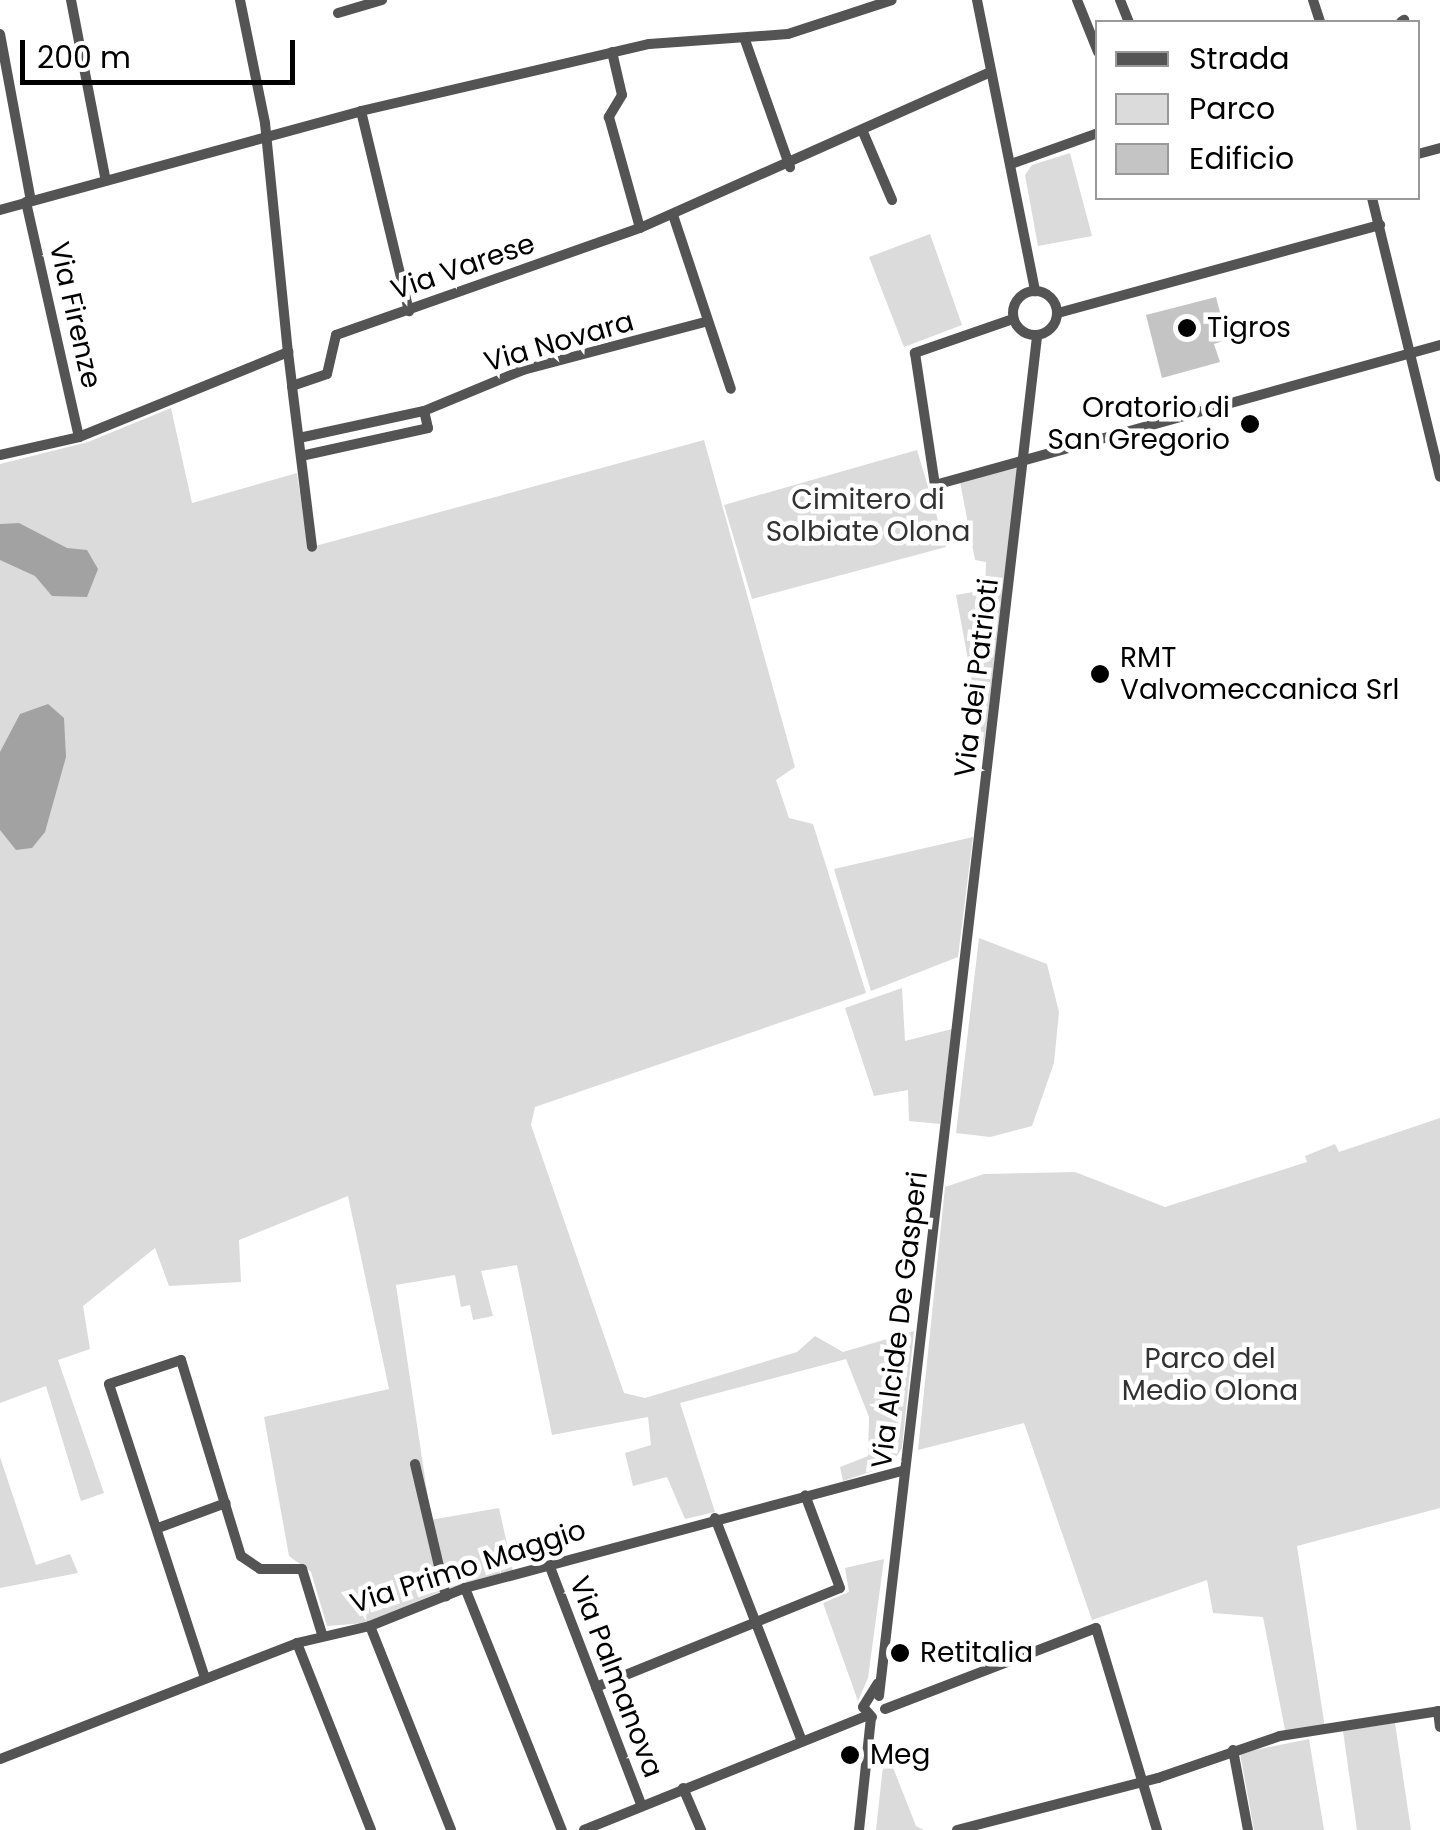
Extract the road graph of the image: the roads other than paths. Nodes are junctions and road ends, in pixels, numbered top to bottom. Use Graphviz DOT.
graph roads {
  1 [pos="70,0"];
  2 [pos="240,0"];
  3 [pos="382,0"];
  4 [pos="892,0"];
  5 [pos="977,0"];
  6 [pos="1091,0"];
  7 [pos="1078,2"];
  8 [pos="338,13"];
  9 [pos="0,34"];
  10 [pos="746,40"];
  11 [pos="1095,44"];
  12 [pos="612,52"];
  13 [pos="991,72"];
  14 [pos="361,111"];
  15 [pos="863,132"];
  16 [pos="1095,134"];
  17 [pos="262,136"];
  18 [pos="1011,164"];
  19 [pos="790,166"];
  20 [pos="106,181"];
  21 [pos="892,200"];
  22 [pos="1373,200"];
  23 [pos="29,202"];
  24 [pos="0,210"];
  25 [pos="673,215"];
  26 [pos="1380,225"];
  27 [pos="640,228"];
  28 [pos="1034,291"];
  29 [pos="1051,297"];
  30 [pos="1074,304"];
  31 [pos="409,310"];
  32 [pos="1058,314"];
  33 [pos="1013,319"];
  34 [pos="708,321"];
  35 [pos="1036,336"];
  36 [pos="1440,346"];
  37 [pos="288,352"];
  38 [pos="1410,354"];
  39 [pos="292,386"];
  40 [pos="731,389"];
  41 [pos="424,411"];
  42 [pos="79,437"];
  43 [pos="299,438"];
  44 [pos="0,455"];
  45 [pos="301,456"];
  46 [pos="1026,457"];
  47 [pos="1440,477"];
  48 [pos="312,548"];
  49 [pos="966,965"];
  50 [pos="416,1464"];
  51 [pos="904,1470"];
  52 [pos="806,1495"];
  53 [pos="226,1503"];
  54 [pos="715,1518"];
  55 [pos="158,1528"];
  56 [pos="550,1566"];
  57 [pos="465,1588"];
  58 [pos="446,1596"];
  59 [pos="756,1623"];
  60 [pos="370,1626"];
  61 [pos="322,1634"];
  62 [pos="298,1643"];
  63 [pos="205,1678"];
  64 [pos="596,1687"];
  65 [pos="875,1707"];
  66 [pos="1439,1711"];
  67 [pos="1440,1727"];
  68 [pos="801,1738"];
  69 [pos="1233,1750"];
  70 [pos="0,1759"];
  71 [pos="1139,1782"];
  72 [pos="683,1788"];
  73 [pos="641,1804"];
  74 [pos="371,1830"];
  75 [pos="451,1830"];
  76 [pos="562,1830"];
  77 [pos="584,1830"];
  78 [pos="701,1830"];
  79 [pos="859,1830"];
  80 [pos="957,1830"];
  81 [pos="1157,1830"];
  82 [pos="1248,1830"];
  1 -- 20 [label="street"];
  2 -- 17 [label="street"];
  3 -- 8 [label="street"];
  4 -- 10 [label="street"];
  5 -- 13 [label="street"];
  6 -- 7 [label="street"];
  7 -- 11 [label="street"];
  9 -- 23 [label="street, Via Firenze"];
  10 -- 12 [label="street"];
  10 -- 19 [label="street"];
  12 -- 14 [label="street"];
  12 -- 27 [label="street"];
  13 -- 15 [label="street, Via Varese"];
  13 -- 18 [label="street"];
  14 -- 17 [label="street"];
  14 -- 31 [label="street"];
  15 -- 19 [label="street, Via Varese"];
  15 -- 21 [label="street"];
  16 -- 18 [label="street"];
  17 -- 20 [label="street"];
  17 -- 37 [label="street"];
  18 -- 28 [label="street"];
  19 -- 25 [label="street, Via Varese"];
  20 -- 23 [label="street"];
  22 -- 26 [label="street"];
  23 -- 24 [label="street"];
  23 -- 42 [label="street, Via Firenze"];
  25 -- 27 [label="street, Via Varese"];
  25 -- 34 [label="street"];
  26 -- 30 [label="street"];
  26 -- 38 [label="street"];
  27 -- 31 [label="street, Via Varese"];
  28 -- 29 [label="street"];
  28 -- 33 [label="street"];
  29 -- 30 [label="street"];
  29 -- 32 [label="street"];
  30 -- 32 [label="street"];
  31 -- 39 [label="street, Via Varese"];
  32 -- 35 [label="street"];
  33 -- 35 [label="street"];
  33 -- 46 [label="street"];
  34 -- 40 [label="street"];
  34 -- 41 [label="street, Via Novara"];
  35 -- 46 [label="street, Via dei Patrioti"];
  36 -- 38 [label="street"];
  37 -- 39 [label="street"];
  37 -- 42 [label="street"];
  38 -- 46 [label="street"];
  38 -- 47 [label="street"];
  39 -- 43 [label="street"];
  41 -- 43 [label="street, Via Novara"];
  41 -- 45 [label="street, Via Novara"];
  42 -- 44 [label="street"];
  43 -- 45 [label="street"];
  45 -- 48 [label="street"];
  46 -- 49 [label="street, Via dei Patrioti"];
  49 -- 51 [label="street, Via Alcide De Gasperi"];
  50 -- 58 [label="street"];
  51 -- 52 [label="street, Via Primo Maggio"];
  51 -- 65 [label="street, Via Alcide De Gasperi"];
  52 -- 54 [label="street, Via Primo Maggio"];
  52 -- 59 [label="street"];
  53 -- 55 [label="street"];
  53 -- 55 [label="street"];
  53 -- 61 [label="street"];
  54 -- 56 [label="street, Via Primo Maggio"];
  54 -- 59 [label="street"];
  55 -- 63 [label="street"];
  56 -- 57 [label="street, Via Primo Maggio"];
  56 -- 64 [label="street, Via Palmanova"];
  57 -- 58 [label="street, Via Primo Maggio"];
  57 -- 76 [label="street"];
  58 -- 60 [label="street, Via Primo Maggio"];
  59 -- 64 [label="street"];
  59 -- 68 [label="street"];
  60 -- 61 [label="street, Via Primo Maggio"];
  60 -- 75 [label="street"];
  61 -- 62 [label="street, Via Primo Maggio"];
  62 -- 63 [label="street, Via Primo Maggio"];
  62 -- 74 [label="street"];
  63 -- 70 [label="street, Via Primo Maggio"];
  64 -- 73 [label="street, Via Palmanova"];
  65 -- 68 [label="street"];
  65 -- 71 [label="street"];
  65 -- 79 [label="street, Via Alcide De Gasperi"];
  66 -- 67 [label="street"];
  66 -- 69 [label="street"];
  68 -- 72 [label="street"];
  69 -- 71 [label="street"];
  69 -- 82 [label="street"];
  71 -- 80 [label="street"];
  71 -- 81 [label="street"];
  72 -- 73 [label="street"];
  72 -- 78 [label="street"];
  73 -- 77 [label="street"];
}
